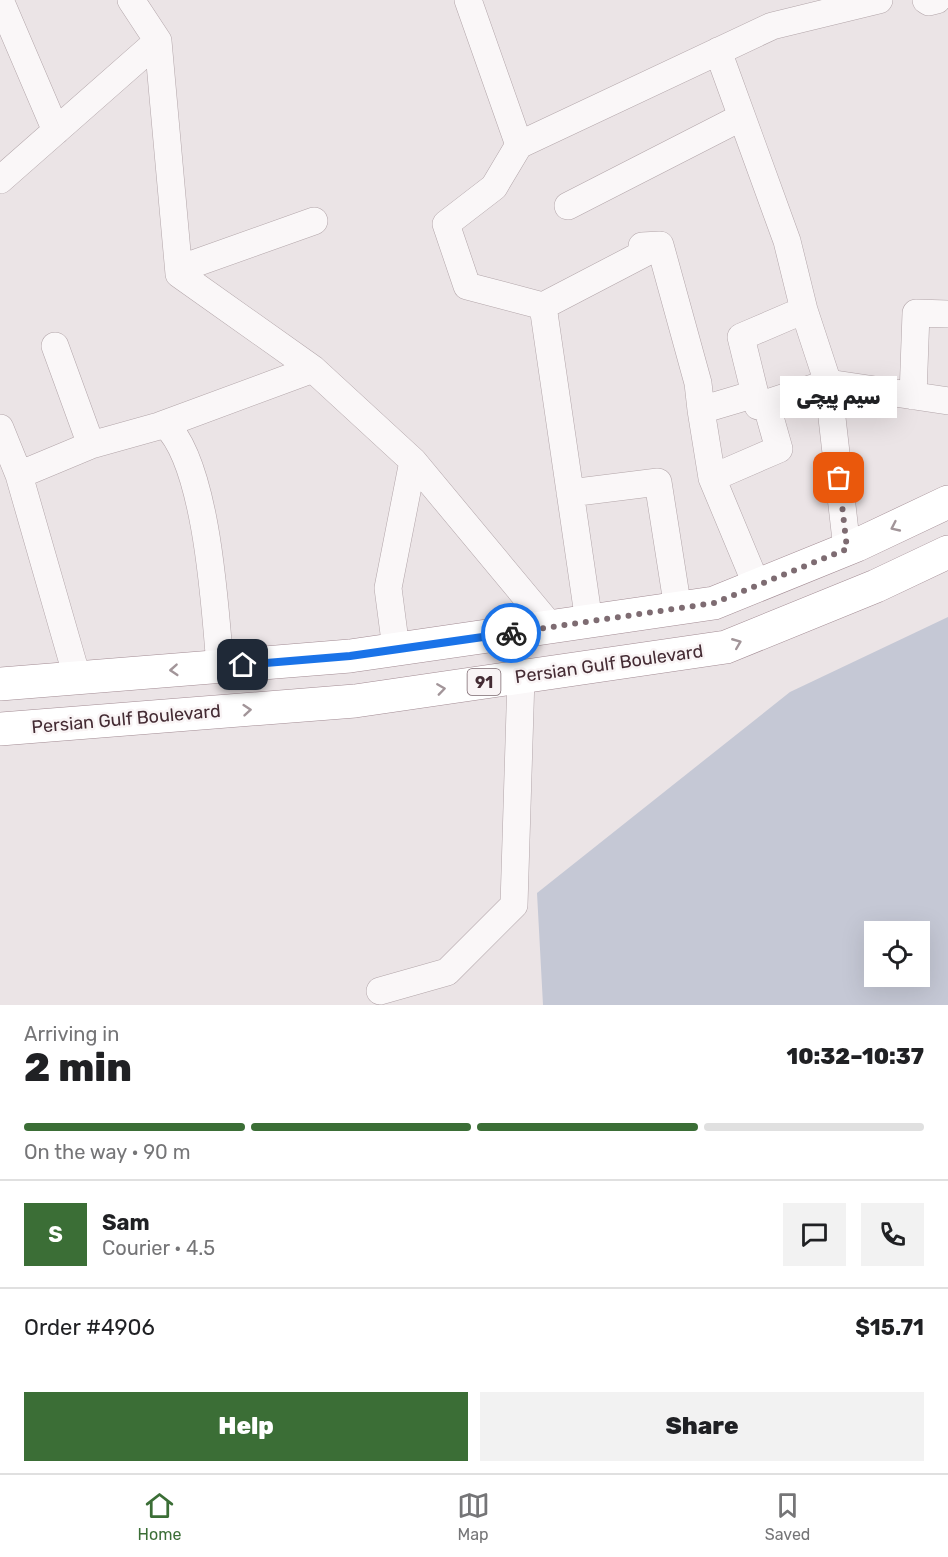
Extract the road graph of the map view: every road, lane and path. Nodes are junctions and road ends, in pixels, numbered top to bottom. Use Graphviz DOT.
graph roads {
  1 [pos="0,0"];
  2 [pos="131,0"];
  3 [pos="468,0"];
  4 [pos="879,0"];
  5 [pos="926,0"];
  6 [pos="937,0"];
  7 [pos="158,41"];
  8 [pos="718,51"];
  9 [pos="740,118"];
  10 [pos="56,131"];
  11 [pos="519,145"];
  12 [pos="0,180"];
  13 [pos="568,206"];
  14 [pos="314,222"];
  15 [pos="179,269"];
  16 [pos="543,306"];
  17 [pos="804,310"];
  18 [pos="948,314"];
  19 [pos="55,346"];
  20 [pos="313,369"];
  21 [pos="828,383"];
  22 [pos="914,396"];
  23 [pos="761,398"];
  24 [pos="948,401"];
  25 [pos="701,410"];
  26 [pos="165,424"];
  27 [pos="2,435"];
  28 [pos="91,445"];
  29 [pos="413,461"];
  30 [pos="19,475"];
  31 [pos="712,478"];
  32 [pos="570,493"];
  33 [pos="948,502"];
  34 [pos="847,549"];
  35 [pos="948,552"];
  36 [pos="758,586"];
  37 [pos="678,609"];
  38 [pos="589,622"];
  39 [pos="551,627"];
  40 [pos="396,649"];
  41 [pos="310,659"];
  42 [pos="220,666"];
  43 [pos="521,677"];
  44 [pos="77,678"];
  45 [pos="0,684"];
  46 [pos="311,704"];
  47 [pos="0,729"];
  48 [pos="380,991"];
  1 -- 10 [label="street"];
  2 -- 7 [label="street"];
  3 -- 11 [label="street"];
  4 -- 8 [label="street"];
  5 -- 6 [label="street"];
  7 -- 10 [label="street"];
  7 -- 15 [label="street"];
  8 -- 9 [label="street"];
  8 -- 11 [label="street"];
  9 -- 13 [label="street"];
  9 -- 17 [label="street"];
  10 -- 12 [label="street"];
  11 -- 16 [label="street"];
  14 -- 15 [label="street"];
  15 -- 20 [label="street"];
  16 -- 25 [label="street"];
  16 -- 32 [label="street"];
  17 -- 21 [label="street"];
  17 -- 23 [label="street"];
  18 -- 22 [label="street"];
  19 -- 28 [label="street"];
  20 -- 26 [label="street"];
  20 -- 29 [label="street"];
  21 -- 22 [label="street"];
  21 -- 23 [label="street"];
  21 -- 34 [label="street"];
  22 -- 24 [label="street"];
  23 -- 25 [label="street"];
  23 -- 31 [label="street"];
  25 -- 31 [label="street"];
  26 -- 28 [label="street"];
  26 -- 42 [label="street"];
  27 -- 30 [label="street"];
  28 -- 30 [label="street"];
  29 -- 39 [label="street"];
  29 -- 40 [label="street"];
  30 -- 44 [label="street"];
  31 -- 36 [label="street"];
  32 -- 37 [label="street"];
  32 -- 38 [label="street"];
  33 -- 34 [label="highway, one-way"];
  34 -- 36 [label="highway"];
  43 -- 35 [label="highway, Persian Gulf Boulevard / 91, one-way"];
  36 -- 37 [label="highway"];
  37 -- 38 [label="highway"];
  38 -- 39 [label="highway"];
  39 -- 40 [label="highway"];
  40 -- 41 [label="highway"];
  41 -- 42 [label="highway"];
  41 -- 46 [label="highway"];
  42 -- 44 [label="highway, one-way"];
  46 -- 43 [label="highway, Persian Gulf Boulevard / 91, one-way"];
  43 -- 48 [label="street"];
  44 -- 45 [label="highway"];
  47 -- 46 [label="highway, Persian Gulf Boulevard / 91, one-way"];
}
